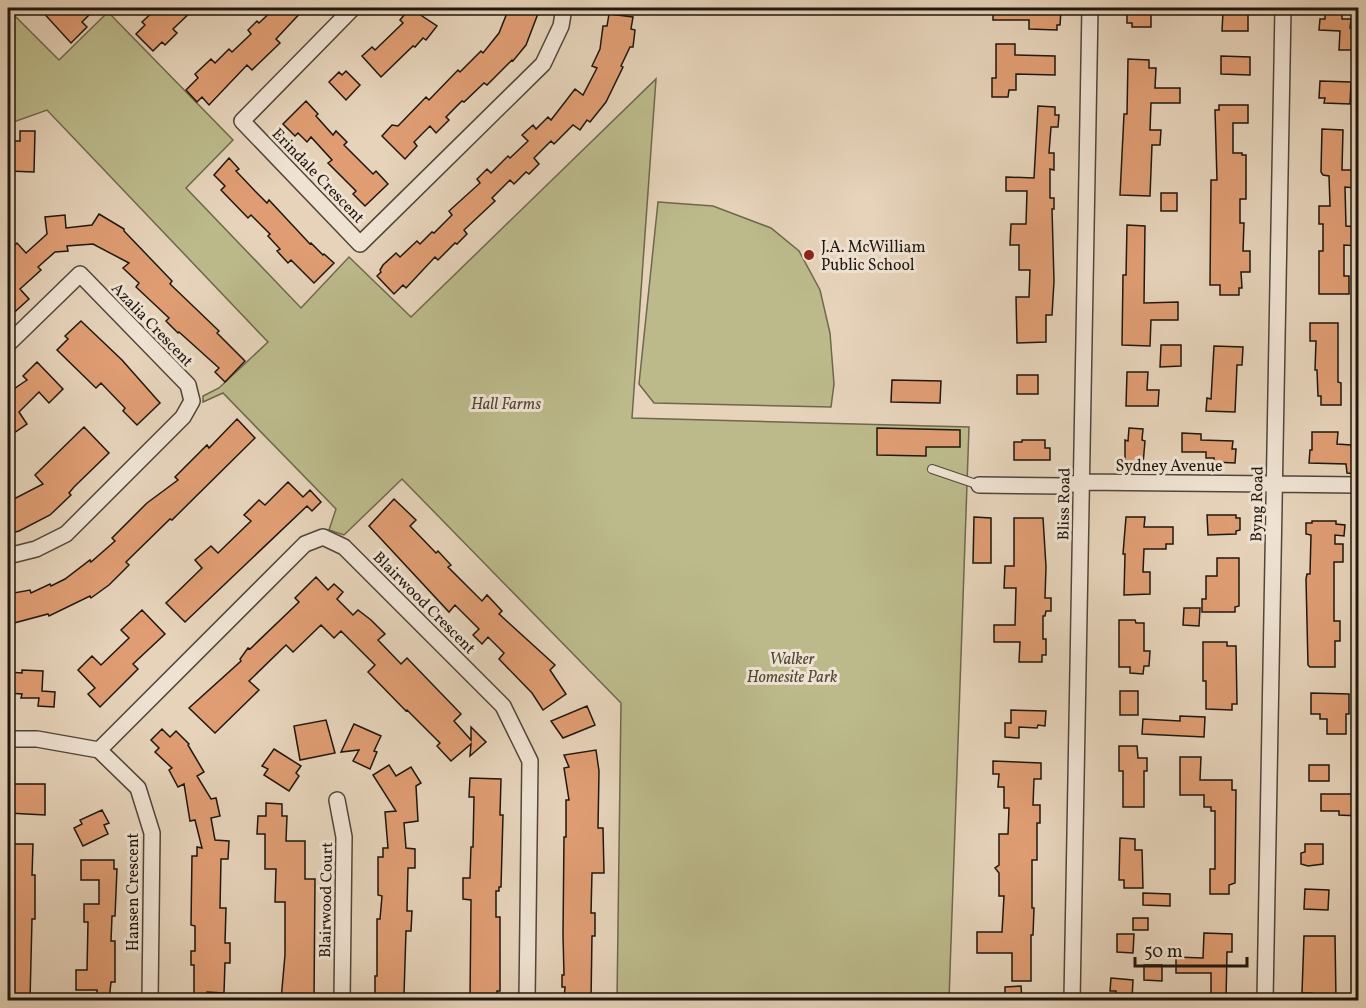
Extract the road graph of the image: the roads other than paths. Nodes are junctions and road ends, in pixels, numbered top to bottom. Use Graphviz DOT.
graph roads {
  1 [pos="353,8"];
  2 [pos="564,8"];
  3 [pos="1090,8"];
  4 [pos="1283,8"];
  5 [pos="8,344"];
  6 [pos="932,469"];
  7 [pos="1081,482"];
  8 [pos="1275,484"];
  9 [pos="1359,485"];
  10 [pos="979,486"];
  11 [pos="8,556"];
  12 [pos="8,739"];
  13 [pos="99,750"];
  14 [pos="337,800"];
  15 [pos="150,1000"];
  16 [pos="342,1000"];
  17 [pos="527,1000"];
  18 [pos="1072,1000"];
  19 [pos="1265,1000"];
  1 -- 2 [label="street, Erindale Crescent"];
  3 -- 7 [label="street, Bliss Road"];
  4 -- 8 [label="street, Byng Road"];
  5 -- 11 [label="street, Azalia Crescent"];
  6 -- 10 [label="lane"];
  7 -- 8 [label="street, Sydney Avenue"];
  7 -- 10 [label="street, Sydney Avenue"];
  7 -- 18 [label="street, Bliss Road"];
  8 -- 9 [label="street, Sydney Avenue"];
  8 -- 19 [label="street, Byng Road"];
  12 -- 13 [label="street"];
  13 -- 15 [label="street, Hansen Crescent"];
  13 -- 17 [label="street, Blairwood Crescent"];
  14 -- 16 [label="street, Blairwood Court"];
}
